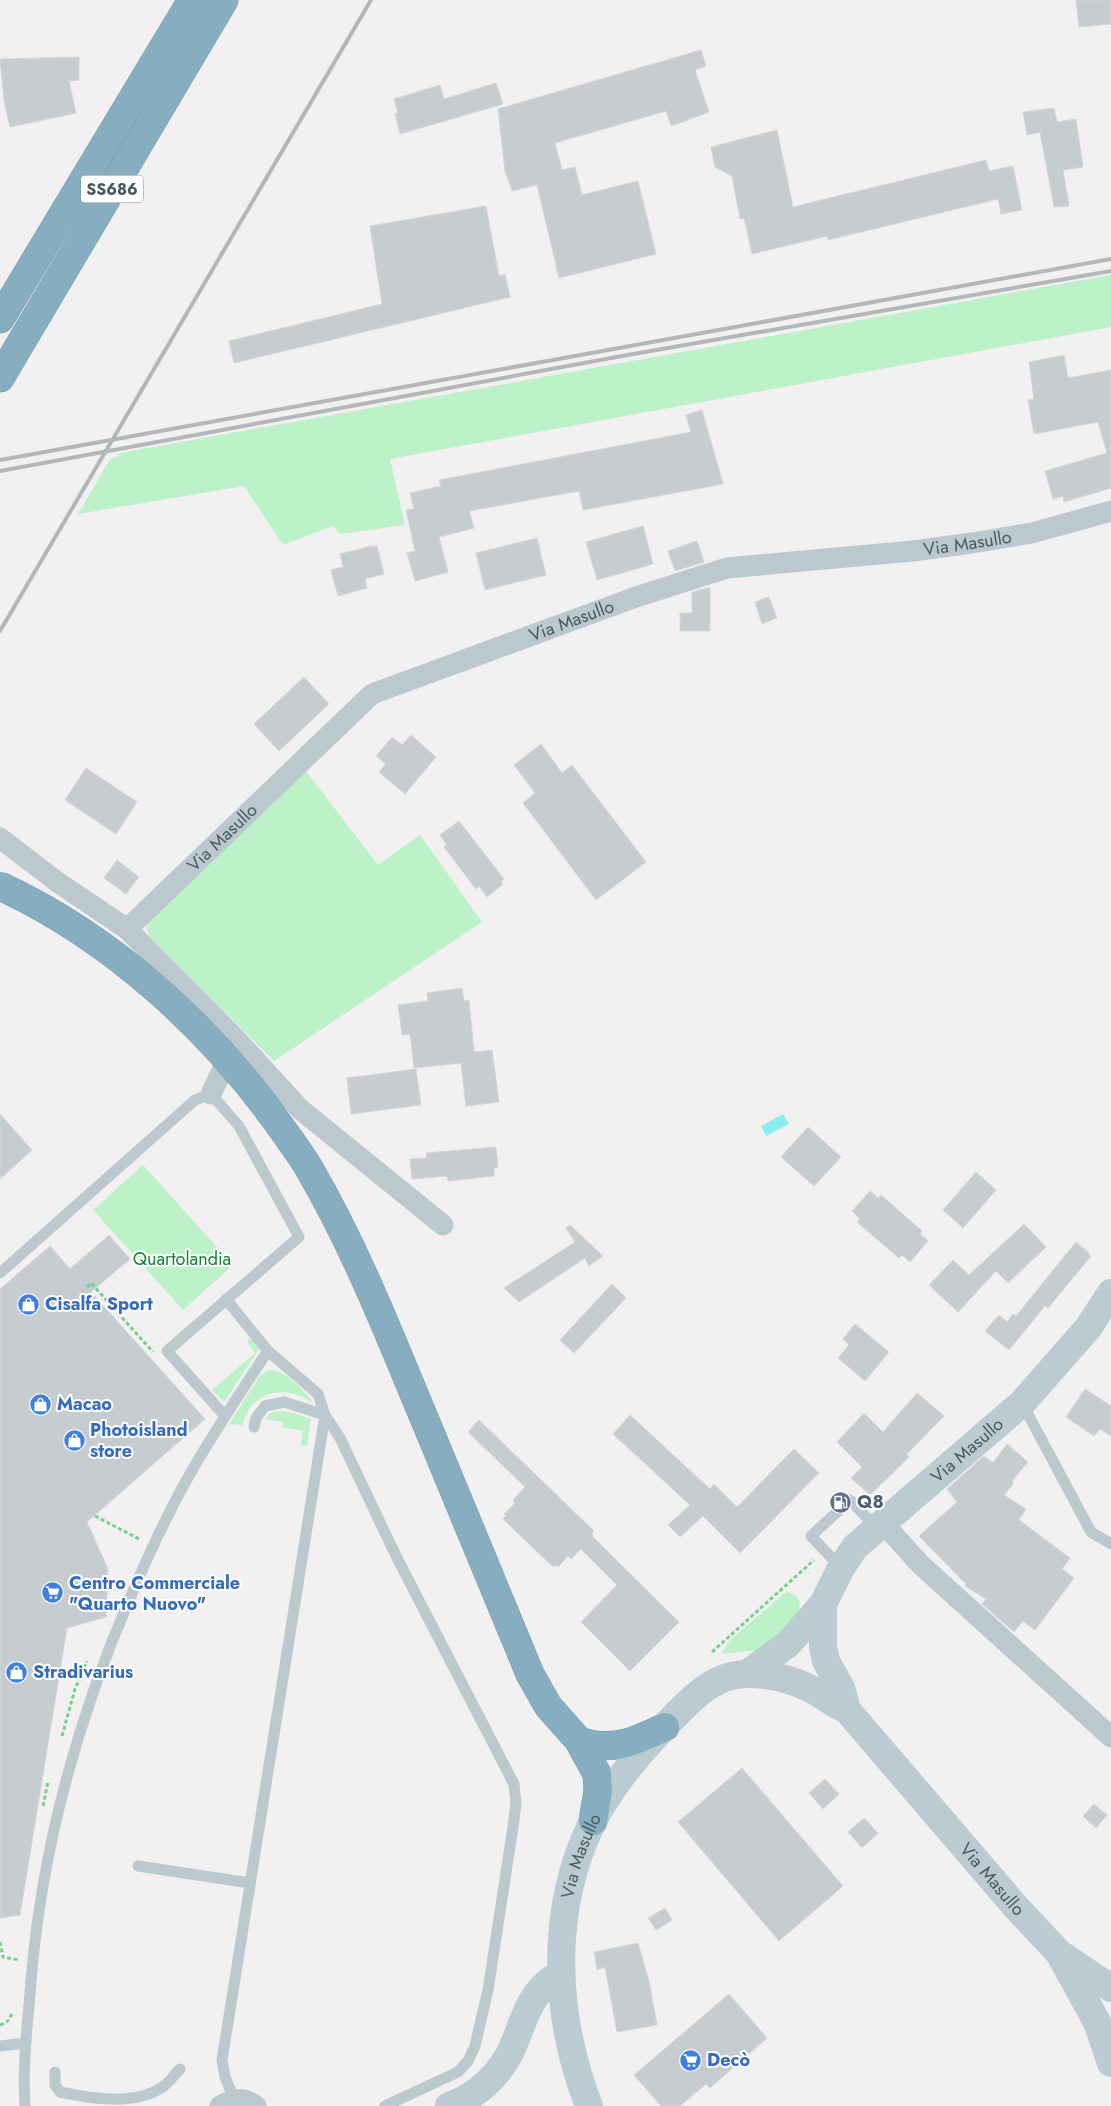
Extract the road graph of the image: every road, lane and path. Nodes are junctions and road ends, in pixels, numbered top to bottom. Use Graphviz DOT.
graph roads {
  1 [pos="192,0"];
  2 [pos="224,0"];
  3 [pos="0,319"];
  4 [pos="0,378"];
  5 [pos="1111,511"];
  6 [pos="0,838"];
  7 [pos="0,886"];
  8 [pos="127,929"];
  9 [pos="237,1040"];
  10 [pos="211,1094"];
  11 [pos="444,1225"];
  12 [pos="0,1273"];
  13 [pos="87,1287"];
  14 [pos="1111,1293"];
  15 [pos="226,1299"];
  16 [pos="268,1350"];
  17 [pos="157,1357"];
  18 [pos="1022,1403"];
  19 [pos="325,1415"];
  20 [pos="225,1416"];
  21 [pos="254,1427"];
  22 [pos="95,1516"];
  23 [pos="880,1525"];
  24 [pos="146,1532"];
  25 [pos="142,1540"];
  26 [pos="1111,1544"];
  27 [pos="139,1547"];
  28 [pos="833,1559"];
  29 [pos="823,1604"];
  30 [pos="712,1652"];
  31 [pos="90,1654"];
  32 [pos="748,1673"];
  33 [pos="847,1710"];
  34 [pos="664,1727"];
  35 [pos="1111,1737"];
  36 [pos="579,1741"];
  37 [pos="60,1743"];
  38 [pos="49,1779"];
  39 [pos="41,1816"];
  40 [pos="593,1821"];
  41 [pos="138,1866"];
  42 [pos="250,1883"];
  43 [pos="0,1944"];
  44 [pos="20,1950"];
  45 [pos="1059,1953"];
  46 [pos="18,1959"];
  47 [pos="33,1962"];
  48 [pos="17,1968"];
  49 [pos="562,1972"];
  50 [pos="1111,1988"];
  51 [pos="12,2011"];
  52 [pos="0,2025"];
  53 [pos="26,2043"];
  54 [pos="0,2046"];
  55 [pos="1111,2063"];
  56 [pos="180,2069"];
  57 [pos="55,2072"];
  58 [pos="227,2103"];
  59 [pos="25,2106"];
  60 [pos="256,2106"];
  61 [pos="385,2106"];
  62 [pos="449,2106"];
  63 [pos="590,2106"];
  1 -- 3 [label="highway, SS686"];
  2 -- 4 [label="highway, SS686"];
  5 -- 8 [label="street, Via Masullo"];
  6 -- 8 [label="street"];
  7 -- 36 [label="highway, bridge"];
  8 -- 9 [label="street"];
  9 -- 10 [label="street"];
  9 -- 11 [label="street"];
  10 -- 12 [label="lane"];
  10 -- 15 [label="lane"];
  13 -- 17 [label="path"];
  14 -- 18 [label="main road, Via Masullo"];
  15 -- 16 [label="lane"];
  15 -- 20 [label="lane"];
  16 -- 19 [label="lane"];
  16 -- 20 [label="lane"];
  18 -- 23 [label="main road, Via Masullo"];
  18 -- 26 [label="lane"];
  19 -- 21 [label="lane"];
  19 -- 42 [label="lane"];
  19 -- 61 [label="lane"];
  20 -- 47 [label="lane"];
  22 -- 25 [label="path"];
  23 -- 28 [label="main road, Via Masullo"];
  23 -- 28 [label="lane"];
  23 -- 35 [label="street"];
  24 -- 25 [label="path"];
  25 -- 27 [label="path"];
  28 -- 29 [label="main road, Via Masullo"];
  28 -- 30 [label="path"];
  29 -- 32 [label="main road, Via Masullo"];
  29 -- 33 [label="main road, Via Masullo"];
  31 -- 37 [label="path"];
  32 -- 33 [label="main road, Via Masullo"];
  32 -- 34 [label="main road, Via Masullo"];
  33 -- 45 [label="main road, Via Masullo"];
  34 -- 36 [label="highway"];
  34 -- 40 [label="main road, Via Masullo"];
  36 -- 40 [label="highway"];
  38 -- 39 [label="path"];
  40 -- 49 [label="main road, Via Masullo"];
  41 -- 42 [label="lane"];
  42 -- 58 [label="lane"];
  43 -- 46 [label="path"];
  44 -- 46 [label="path"];
  45 -- 50 [label="main road"];
  45 -- 55 [label="main road, Via Masullo"];
  46 -- 47 [label="path"];
  46 -- 48 [label="path"];
  47 -- 53 [label="lane"];
  49 -- 62 [label="main road"];
  49 -- 63 [label="main road, Via Masullo"];
  51 -- 52 [label="path"];
  53 -- 54 [label="lane"];
  53 -- 59 [label="lane"];
  56 -- 57 [label="lane"];
  58 -- 60 [label="street"];
}
